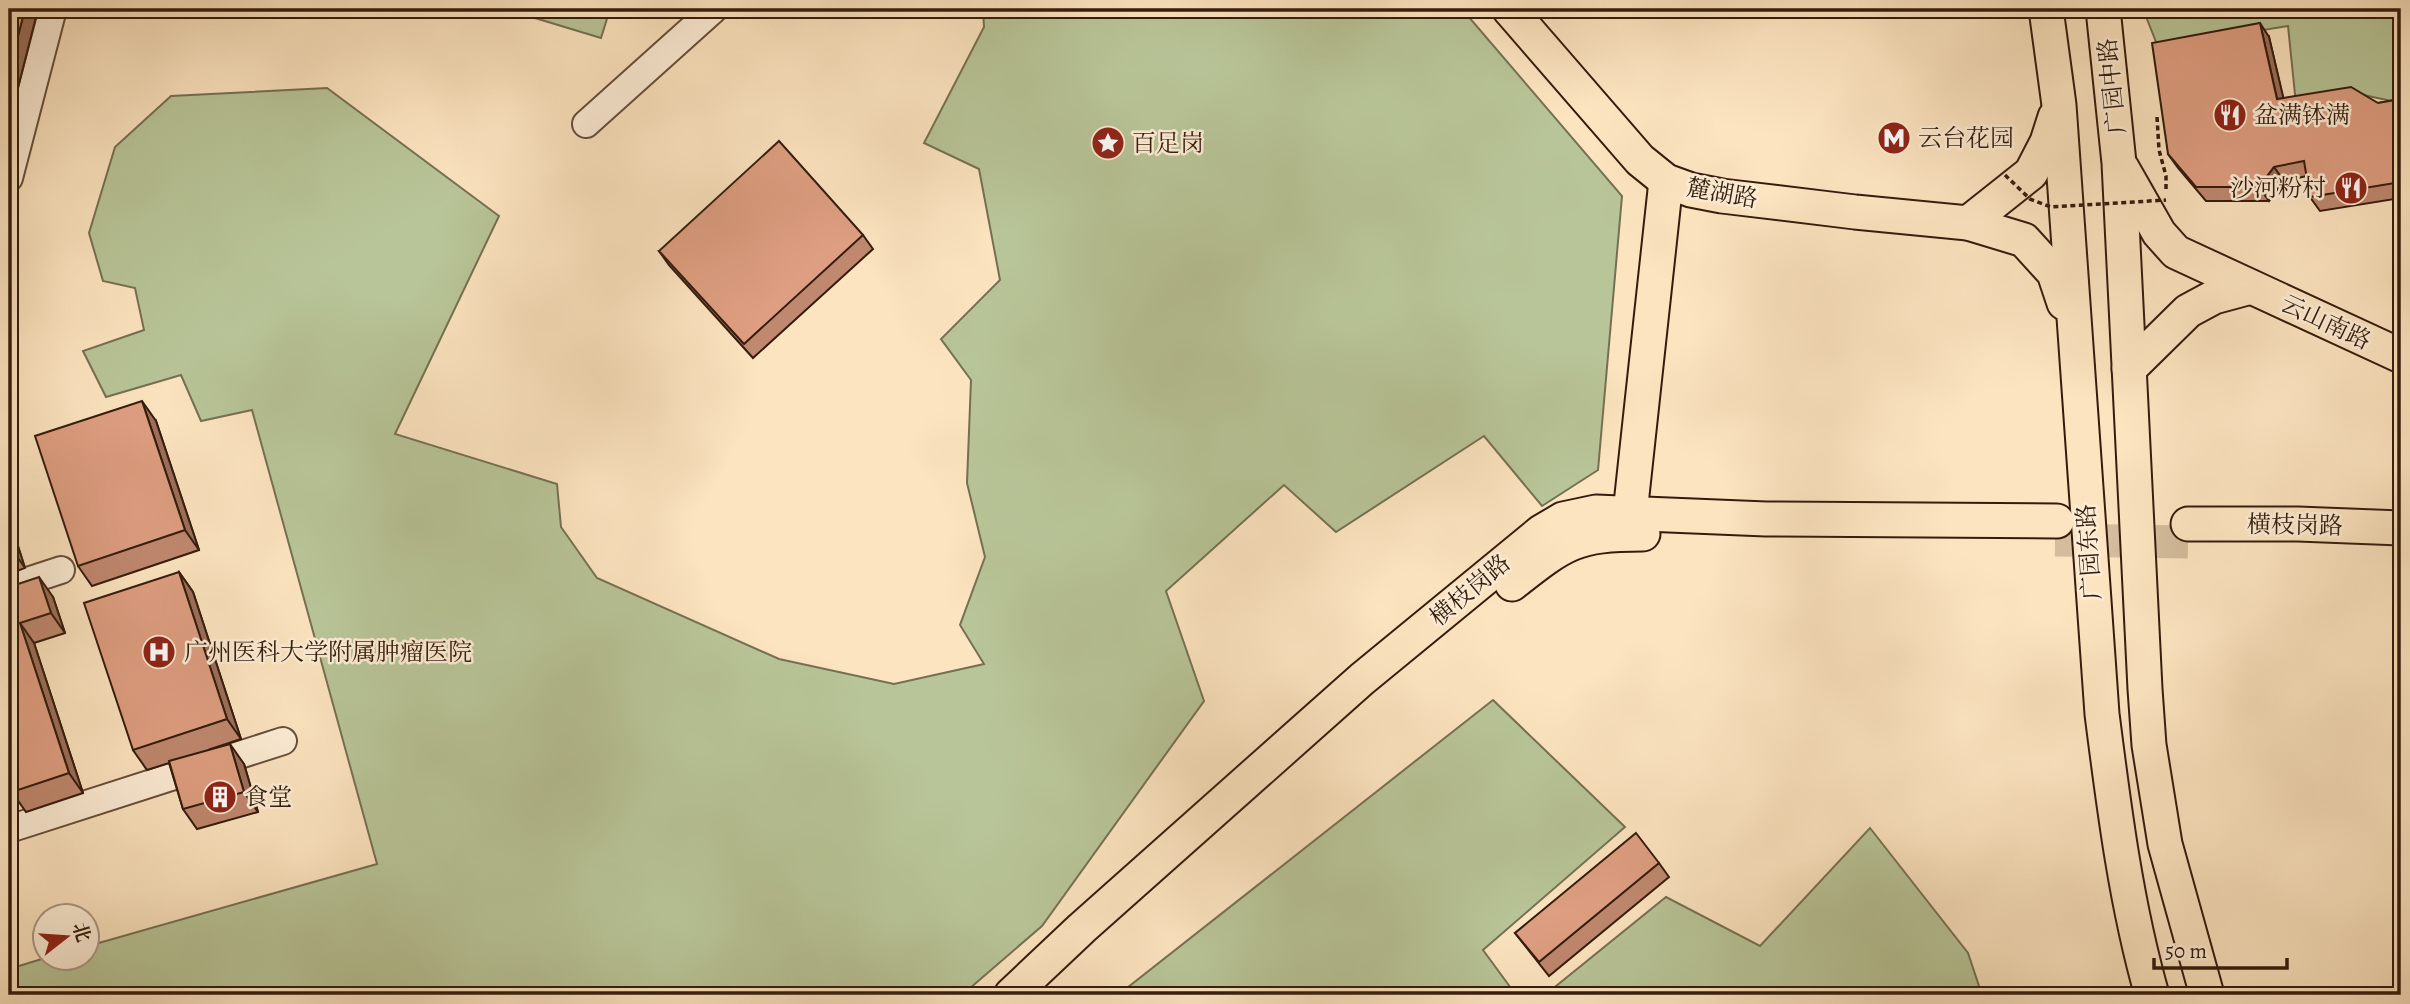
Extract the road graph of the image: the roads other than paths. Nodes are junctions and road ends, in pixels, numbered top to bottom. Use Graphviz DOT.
graph roads {
  1 [pos="53,9"];
  2 [pos="713,9"];
  3 [pos="1509,9"];
  4 [pos="2046,9"];
  5 [pos="2103,9"];
  6 [pos="2059,105"];
  7 [pos="586,124"];
  8 [pos="2119,163"];
  9 [pos="9,178"];
  10 [pos="1666,181"];
  11 [pos="1968,223"];
  12 [pos="2251,287"];
  13 [pos="2073,328"];
  14 [pos="2401,356"];
  15 [pos="2129,369"];
  16 [pos="1629,524"];
  17 [pos="2401,528"];
  18 [pos="2056,531"];
  19 [pos="2401,545"];
  20 [pos="61,569"];
  21 [pos="9,587"];
  22 [pos="283,741"];
  23 [pos="9,829"];
  24 [pos="1010,995"];
  25 [pos="1040,995"];
  26 [pos="2152,995"];
  27 [pos="2207,995"];
  1 -- 9 [label="lane"];
  2 -- 7 [label="lane"];
  3 -- 10 [label="main road, 麓湖路"];
  4 -- 6 [label="main road"];
  5 -- 8 [label="main road, 广园中路"];
  6 -- 11 [label="main road"];
  6 -- 13 [label="main road, 广园东路"];
  8 -- 12 [label="main road, 云山南路"];
  8 -- 15 [label="main road, 广园东路"];
  10 -- 11 [label="main road, 麓湖路"];
  10 -- 16 [label="main road"];
  11 -- 13 [label="main road, 麓湖路"];
  12 -- 14 [label="main road, 云山南路"];
  12 -- 15 [label="main road"];
  13 -- 26 [label="main road, 广园东路"];
  15 -- 27 [label="main road, 广园东路"];
  16 -- 18 [label="main road, 横枝岗路"];
  16 -- 24 [label="main road, 横枝岗路"];
  16 -- 25 [label="main road, 横枝岗路"];
  17 -- 19 [label="main road, 横枝岗路"];
  20 -- 21 [label="lane"];
  22 -- 23 [label="lane"];
}
